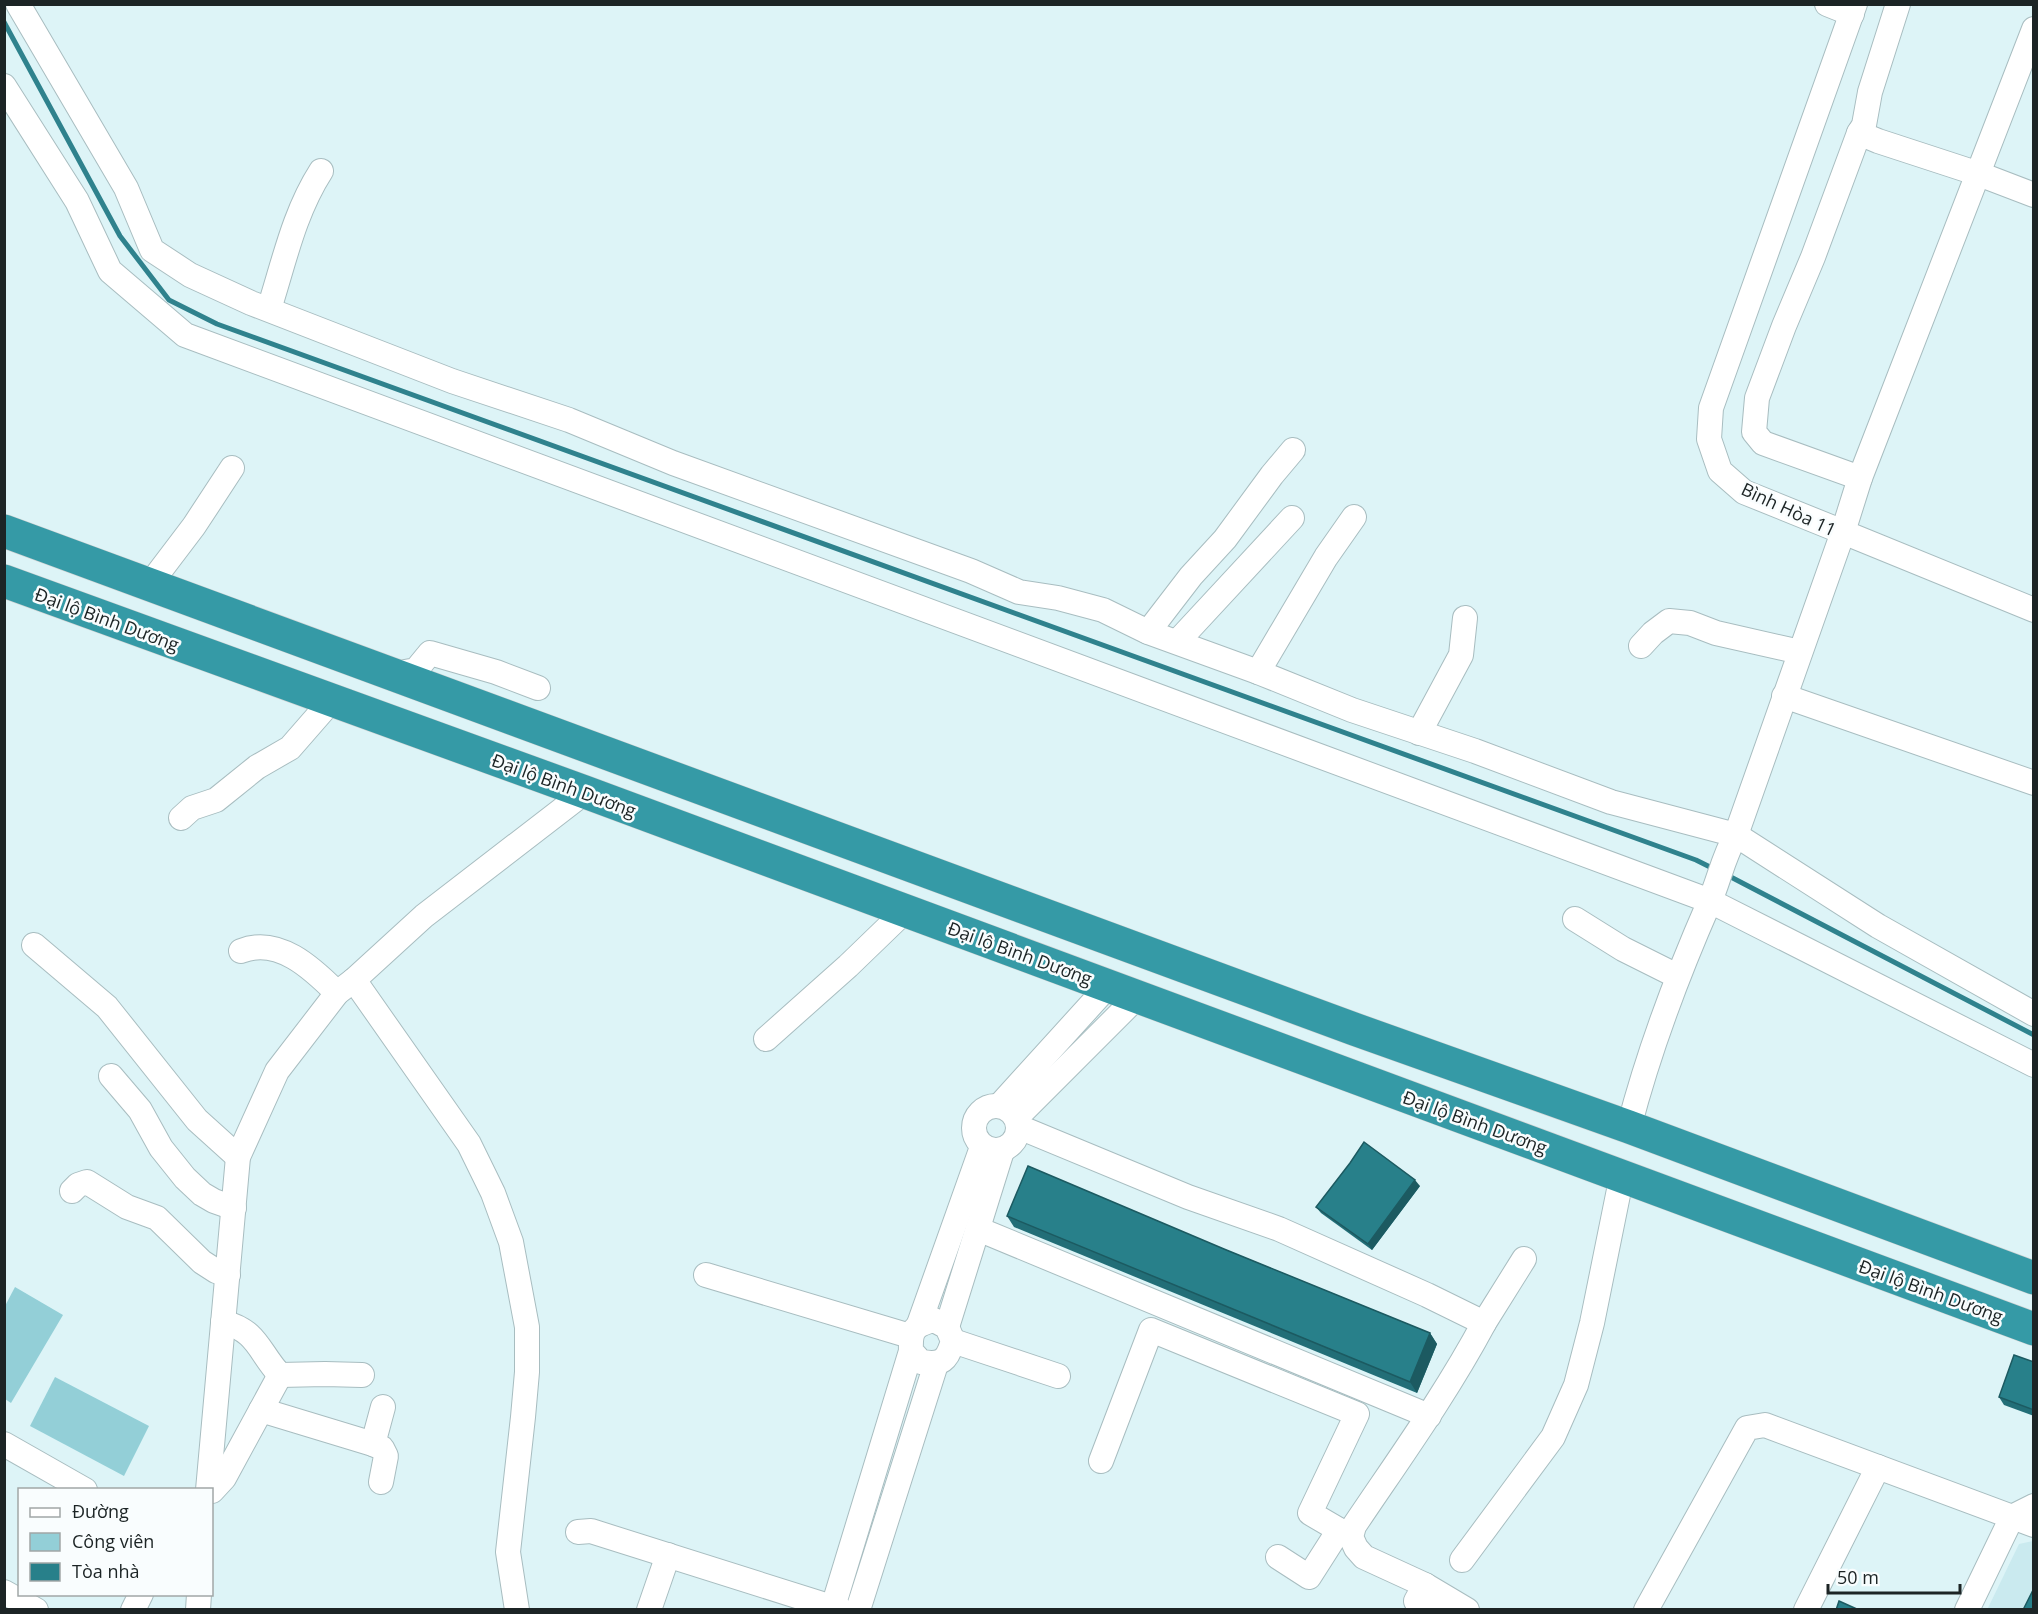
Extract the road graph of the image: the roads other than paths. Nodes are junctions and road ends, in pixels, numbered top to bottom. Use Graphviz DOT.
graph roads {
  1 [pos="18,4"];
  2 [pos="1827,4"];
  3 [pos="1898,4"];
  4 [pos="1854,9"];
  5 [pos="2034,29"];
  6 [pos="4,86"];
  7 [pos="1859,133"];
  8 [pos="321,171"];
  9 [pos="1979,174"];
  10 [pos="2034,195"];
  11 [pos="269,309"];
  12 [pos="1293,450"];
  13 [pos="231,468"];
  14 [pos="1860,478"];
  15 [pos="1353,517"];
  16 [pos="1292,518"];
  17 [pos="4,531"];
  18 [pos="1843,532"];
  19 [pos="4,581"];
  20 [pos="150,584"];
  21 [pos="2034,610"];
  22 [pos="1465,618"];
  23 [pos="1148,632"];
  24 [pos="1178,641"];
  25 [pos="1641,646"];
  26 [pos="1800,652"];
  27 [pos="1258,672"];
  28 [pos="394,674"];
  29 [pos="538,688"];
  30 [pos="1784,696"];
  31 [pos="331,701"];
  32 [pos="1419,733"];
  33 [pos="2034,783"];
  34 [pos="585,792"];
  35 [pos="181,818"];
  36 [pos="1732,842"];
  37 [pos="1710,901"];
  38 [pos="905,911"];
  39 [pos="1575,919"];
  40 [pos="34,945"];
  41 [pos="1138,947"];
  42 [pos="241,951"];
  43 [pos="1677,976"];
  44 [pos="345,987"];
  45 [pos="1122,991"];
  46 [pos="2034,1014"];
  47 [pos="766,1039"];
  48 [pos="2034,1065"];
  49 [pos="111,1076"];
  50 [pos="1012,1116"];
  51 [pos="1629,1127"];
  52 [pos="992,1149"];
  53 [pos="238,1157"];
  54 [pos="1622,1175"];
  55 [pos="72,1191"];
  56 [pos="234,1208"];
  57 [pos="978,1229"];
  58 [pos="1524,1260"];
  59 [pos="228,1275"];
  60 [pos="706,1275"];
  61 [pos="2034,1278"];
  62 [pos="223,1322"];
  63 [pos="1484,1323"];
  64 [pos="2034,1329"];
  65 [pos="950,1334"];
  66 [pos="913,1337"];
  67 [pos="936,1364"];
  68 [pos="280,1375"];
  69 [pos="362,1375"];
  70 [pos="1058,1376"];
  71 [pos="383,1407"];
  72 [pos="261,1410"];
  73 [pos="1429,1416"];
  74 [pos="4,1444"];
  75 [pos="373,1444"];
  76 [pos="1101,1461"];
  77 [pos="1878,1467"];
  78 [pos="381,1482"];
  79 [pos="81,1488"];
  80 [pos="210,1488"];
  81 [pos="212,1488"];
  82 [pos="2034,1506"];
  83 [pos="2023,1521"];
  84 [pos="578,1532"];
  85 [pos="1345,1534"];
  86 [pos="668,1555"];
  87 [pos="1278,1557"];
  88 [pos="1462,1560"];
  89 [pos="1425,1585"];
  90 [pos="4,1592"];
  91 [pos="140,1596"];
  92 [pos="804,1604"];
  93 [pos="837,1608"];
  94 [pos="36,1610"];
  95 [pos="133,1610"];
  96 [pos="517,1610"];
  97 [pos="649,1610"];
  98 [pos="858,1610"];
  99 [pos="1431,1610"];
  100 [pos="1467,1610"];
  101 [pos="1646,1610"];
  102 [pos="1806,1610"];
  103 [pos="1967,1610"];
  1 -- 11 [label="street"];
  2 -- 4 [label="street"];
  3 -- 7 [label="street"];
  4 -- 18 [label="street, Bình Hòa 11"];
  5 -- 9 [label="street"];
  6 -- 37 [label="street"];
  7 -- 9 [label="street"];
  7 -- 14 [label="street"];
  8 -- 11 [label="street"];
  9 -- 10 [label="street"];
  9 -- 14 [label="street"];
  11 -- 23 [label="street"];
  12 -- 23 [label="street"];
  13 -- 20 [label="street"];
  14 -- 18 [label="street"];
  15 -- 27 [label="street"];
  16 -- 24 [label="street"];
  17 -- 20 [label="highway"];
  18 -- 21 [label="street"];
  18 -- 26 [label="street, Bình Hòa 11"];
  19 -- 31 [label="highway, Đại lộ Bình Dương"];
  20 -- 28 [label="highway"];
  22 -- 32 [label="street"];
  23 -- 24 [label="street"];
  24 -- 27 [label="street"];
  25 -- 26 [label="street"];
  26 -- 30 [label="street, Bình Hòa 11"];
  27 -- 32 [label="street"];
  28 -- 29 [label="street"];
  28 -- 41 [label="highway"];
  30 -- 33 [label="street"];
  30 -- 36 [label="street, Bình Hòa 11"];
  31 -- 34 [label="highway, Đại lộ Bình Dương"];
  31 -- 35 [label="street"];
  32 -- 36 [label="street"];
  34 -- 38 [label="highway, Đại lộ Bình Dương"];
  34 -- 44 [label="street"];
  36 -- 37 [label="street, Bình Hòa 11"];
  36 -- 46 [label="street"];
  37 -- 43 [label="street, Bình Hòa 11"];
  37 -- 48 [label="street"];
  38 -- 45 [label="highway, Đại lộ Bình Dương"];
  38 -- 47 [label="street"];
  39 -- 43 [label="street"];
  40 -- 53 [label="street"];
  41 -- 45 [label="highway"];
  41 -- 51 [label="highway"];
  42 -- 44 [label="street"];
  43 -- 51 [label="street, Bình Hòa 11"];
  44 -- 53 [label="street"];
  44 -- 96 [label="street"];
  45 -- 50 [label="street"];
  45 -- 54 [label="highway, Đại lộ Bình Dương"];
  49 -- 56 [label="street"];
  50 -- 52 [label="street"];
  50 -- 52 [label="street"];
  50 -- 63 [label="street"];
  51 -- 54 [label="highway"];
  51 -- 61 [label="highway"];
  52 -- 57 [label="street"];
  52 -- 66 [label="street"];
  53 -- 56 [label="street"];
  54 -- 64 [label="highway, Đại lộ Bình Dương"];
  54 -- 88 [label="street"];
  55 -- 59 [label="street"];
  56 -- 59 [label="street"];
  57 -- 65 [label="street"];
  57 -- 73 [label="street"];
  58 -- 63 [label="street"];
  59 -- 62 [label="street"];
  60 -- 66 [label="street"];
  62 -- 68 [label="street"];
  62 -- 80 [label="street"];
  63 -- 73 [label="street"];
  65 -- 66 [label="street"];
  65 -- 67 [label="street"];
  65 -- 70 [label="street"];
  66 -- 67 [label="street"];
  66 -- 93 [label="street"];
  67 -- 98 [label="street"];
  68 -- 69 [label="street"];
  68 -- 72 [label="street"];
  71 -- 75 [label="street"];
  72 -- 75 [label="street"];
  72 -- 81 [label="street"];
  73 -- 85 [label="street"];
  74 -- 79 [label="street"];
  75 -- 78 [label="street"];
  76 -- 85 [label="street"];
  77 -- 83 [label="street"];
  77 -- 101 [label="street"];
  77 -- 102 [label="street"];
  82 -- 83 [label="street"];
  83 -- 103 [label="street"];
  84 -- 86 [label="street"];
  85 -- 87 [label="street"];
  85 -- 89 [label="street"];
  86 -- 92 [label="street"];
  86 -- 97 [label="street"];
  89 -- 99 [label="street"];
  89 -- 100 [label="street"];
  90 -- 94 [label="street"];
  91 -- 95 [label="street"];
  92 -- 93 [label="street"];
}
